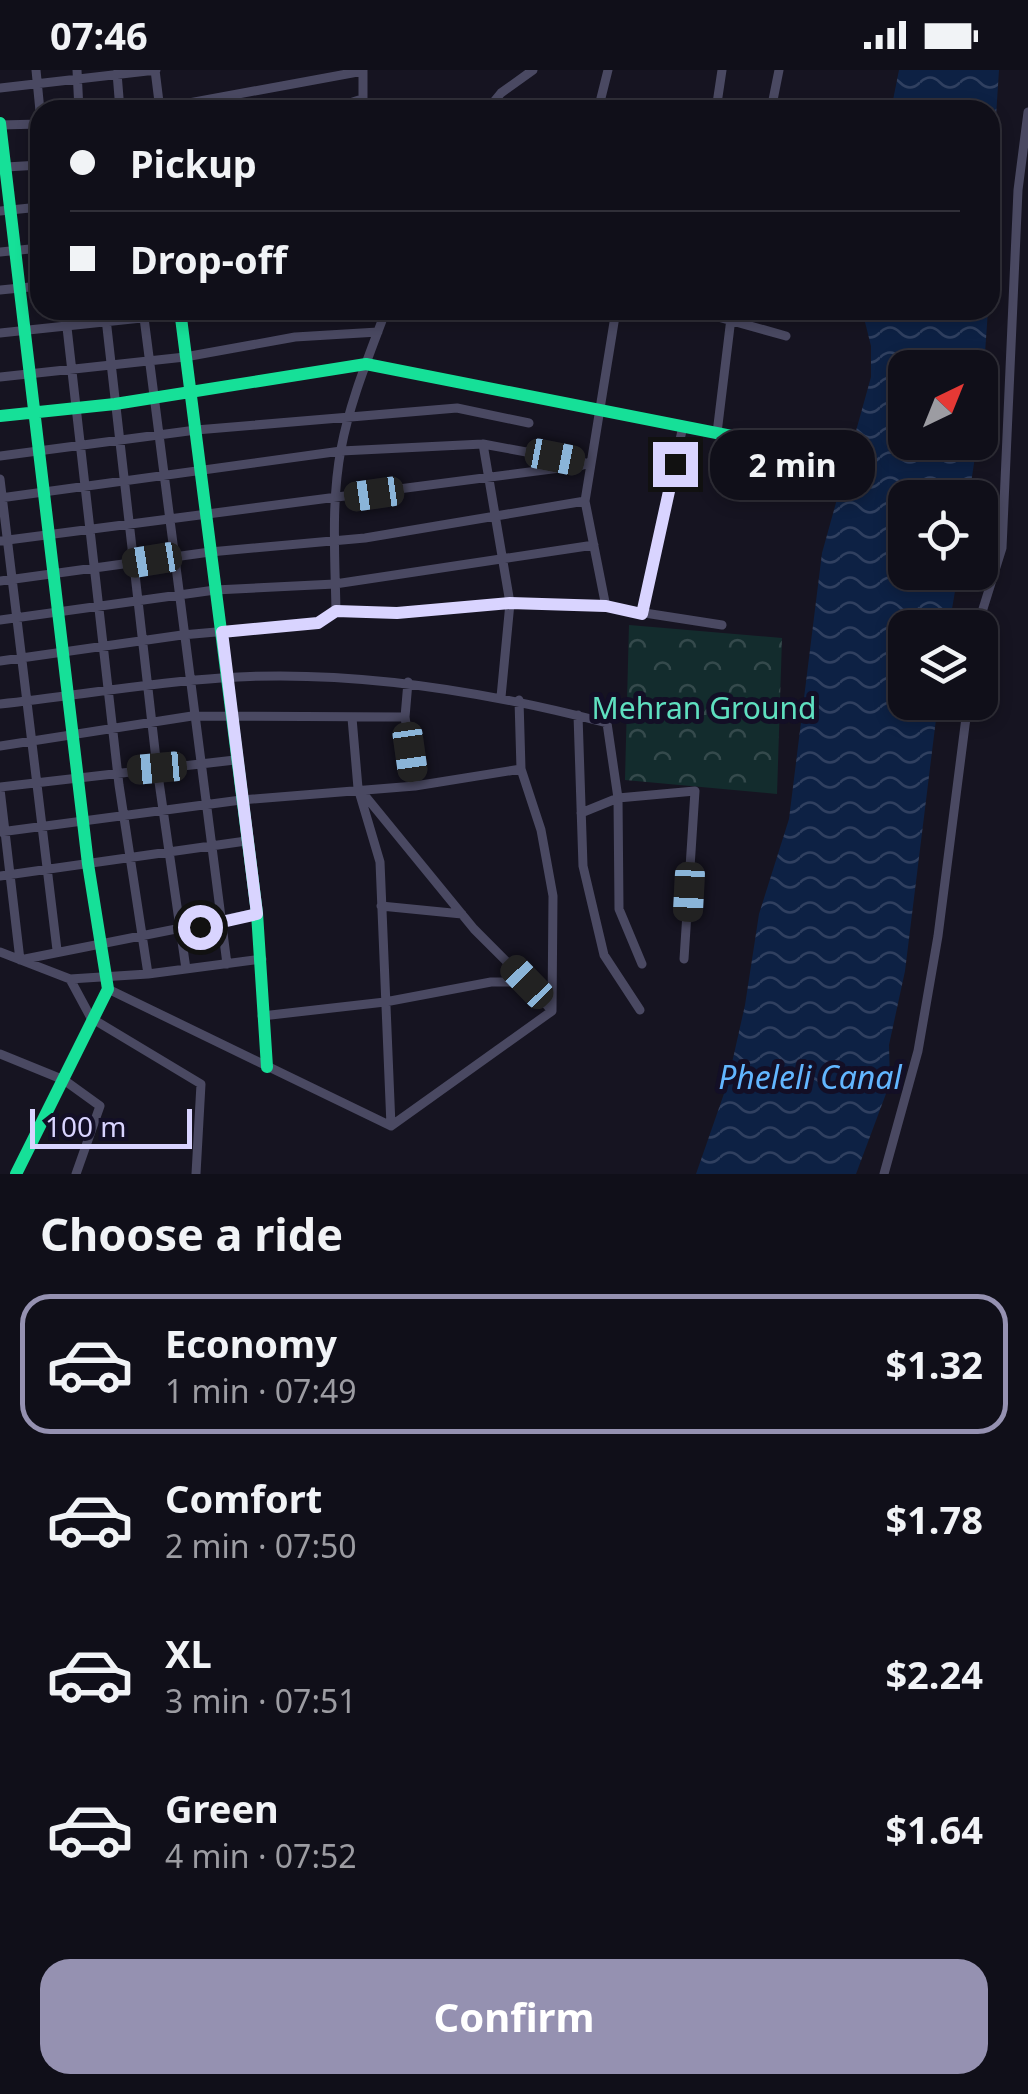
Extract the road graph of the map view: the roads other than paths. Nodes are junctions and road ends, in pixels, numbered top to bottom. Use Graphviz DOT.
graph roads {
  1 [pos="36,70"];
  2 [pos="155,70"];
  3 [pos="363,70"];
  4 [pos="533,70"];
  5 [pos="608,70"];
  6 [pos="722,70"];
  7 [pos="779,70"];
  8 [pos="117,72"];
  9 [pos="77,76"];
  10 [pos="38,86"];
  11 [pos="0,88"];
  12 [pos="39,100"];
  13 [pos="119,100"];
  14 [pos="157,100"];
  15 [pos="205,100"];
  16 [pos="362,100"];
  17 [pos="495,100"];
  18 [pos="600,100"];
  19 [pos="718,100"];
  20 [pos="774,100"];
  21 [pos="1028,112"];
  22 [pos="0,124"];
  23 [pos="30,124"];
  24 [pos="30,166"];
  25 [pos="3,167"];
  26 [pos="6,210"];
  27 [pos="30,249"];
  28 [pos="16,250"];
  29 [pos="0,252"];
  30 [pos="30,287"];
  31 [pos="21,288"];
  32 [pos="0,290"];
  33 [pos="66,320"];
  34 [pos="91,320"];
  35 [pos="105,320"];
  36 [pos="144,320"];
  37 [pos="181,320"];
  38 [pos="382,320"];
  39 [pos="614,320"];
  40 [pos="730,320"];
  41 [pos="744,320"];
  42 [pos="66,327"];
  43 [pos="26,331"];
  44 [pos="378,332"];
  45 [pos="0,333"];
  46 [pos="786,336"];
  47 [pos="185,356"];
  48 [pos="149,360"];
  49 [pos="110,362"];
  50 [pos="366,364"];
  51 [pos="72,368"];
  52 [pos="31,372"];
  53 [pos="0,377"];
  54 [pos="188,392"];
  55 [pos="153,397"];
  56 [pos="115,404"];
  57 [pos="77,408"];
  58 [pos="598,410"];
  59 [pos="35,412"];
  60 [pos="350,415"];
  61 [pos="0,416"];
  62 [pos="529,423"];
  63 [pos="683,426"];
  64 [pos="196,430"];
  65 [pos="716,433"];
  66 [pos="158,437"];
  67 [pos="757,441"];
  68 [pos="120,443"];
  69 [pos="483,444"];
  70 [pos="81,446"];
  71 [pos="39,450"];
  72 [pos="341,451"];
  73 [pos="0,456"];
  74 [pos="591,464"];
  75 [pos="204,470"];
  76 [pos="162,477"];
  77 [pos="0,478"];
  78 [pos="486,480"];
  79 [pos="122,482"];
  80 [pos="85,486"];
  81 [pos="45,491"];
  82 [pos="2,498"];
  83 [pos="336,499"];
  84 [pos="585,501"];
  85 [pos="205,512"];
  86 [pos="167,518"];
  87 [pos="496,518"];
  88 [pos="128,524"];
  89 [pos="90,529"];
  90 [pos="49,532"];
  91 [pos="3,540"];
  92 [pos="334,540"];
  93 [pos="594,545"];
  94 [pos="210,552"];
  95 [pos="173,557"];
  96 [pos="504,560"];
  97 [pos="132,564"];
  98 [pos="94,569"];
  99 [pos="54,575"];
  100 [pos="15,580"];
  101 [pos="0,581"];
  102 [pos="336,584"];
  103 [pos="215,590"];
  104 [pos="178,596"];
  105 [pos="138,603"];
  106 [pos="510,603"];
  107 [pos="606,606"];
  108 [pos="99,607"];
  109 [pos="983,610"];
  110 [pos="336,611"];
  111 [pos="59,614"];
  112 [pos="642,614"];
  113 [pos="18,617"];
  114 [pos="0,620"];
  115 [pos="722,624"];
  116 [pos="222,632"];
  117 [pos="182,634"];
  118 [pos="146,642"];
  119 [pos="105,646"];
  120 [pos="65,652"];
  121 [pos="24,658"];
  122 [pos="0,662"];
  123 [pos="225,678"];
  124 [pos="187,681"];
  125 [pos="408,682"];
  126 [pos="150,685"];
  127 [pos="112,690"];
  128 [pos="70,696"];
  129 [pos="501,697"];
  130 [pos="518,700"];
  131 [pos="27,701"];
  132 [pos="0,704"];
  133 [pos="230,715"];
  134 [pos="578,715"];
  135 [pos="192,716"];
  136 [pos="405,717"];
  137 [pos="352,718"];
  138 [pos="966,720"];
  139 [pos="154,722"];
  140 [pos="116,729"];
  141 [pos="75,733"];
  142 [pos="32,742"];
  143 [pos="0,746"];
  144 [pos="235,760"];
  145 [pos="198,764"];
  146 [pos="157,768"];
  147 [pos="521,769"];
  148 [pos="118,771"];
  149 [pos="80,778"];
  150 [pos="38,781"];
  151 [pos="415,786"];
  152 [pos="0,788"];
  153 [pos="358,788"];
  154 [pos="618,798"];
  155 [pos="242,800"];
  156 [pos="205,806"];
  157 [pos="164,813"];
  158 [pos="581,814"];
  159 [pos="126,816"];
  160 [pos="84,823"];
  161 [pos="42,828"];
  162 [pos="2,832"];
  163 [pos="246,840"];
  164 [pos="210,846"];
  165 [pos="169,852"];
  166 [pos="130,856"];
  167 [pos="88,864"];
  168 [pos="48,870"];
  169 [pos="4,876"];
  170 [pos="381,906"];
  171 [pos="257,914"];
  172 [pos="462,914"];
  173 [pos="221,923"];
  174 [pos="180,931"];
  175 [pos="141,936"];
  176 [pos="101,942"];
  177 [pos="57,950"];
  178 [pos="0,952"];
  179 [pos="262,959"];
  180 [pos="684,959"];
  181 [pos="20,960"];
  182 [pos="226,964"];
  183 [pos="642,964"];
  184 [pos="186,969"];
  185 [pos="148,974"];
  186 [pos="70,979"];
  187 [pos="527,982"];
  188 [pos="108,983"];
  189 [pos="386,1002"];
  190 [pos="640,1010"];
  191 [pos="552,1011"];
  192 [pos="262,1016"];
  193 [pos="91,1018"];
  194 [pos="0,1054"];
  195 [pos="267,1067"];
  196 [pos="64,1080"];
  197 [pos="390,1126"];
  198 [pos="16,1174"];
  199 [pos="76,1174"];
  200 [pos="196,1174"];
  201 [pos="884,1174"];
  1 -- 10 [label="street"];
  2 -- 8 [label="street"];
  2 -- 14 [label="street"];
  3 -- 15 [label="street"];
  3 -- 16 [label="street"];
  4 -- 17 [label="street"];
  5 -- 18 [label="street"];
  6 -- 19 [label="street"];
  7 -- 20 [label="street"];
  8 -- 9 [label="street"];
  8 -- 13 [label="street"];
  9 -- 10 [label="street"];
  10 -- 11 [label="street"];
  10 -- 12 [label="street"];
  21 -- 109 [label="street"];
  22 -- 23 [label="street"];
  22 -- 25 [label="street"];
  24 -- 25 [label="street"];
  25 -- 26 [label="street"];
  26 -- 28 [label="street"];
  27 -- 28 [label="street"];
  28 -- 29 [label="street"];
  28 -- 31 [label="street"];
  30 -- 31 [label="street"];
  31 -- 32 [label="street"];
  31 -- 43 [label="street"];
  33 -- 42 [label="street"];
  34 -- 42 [label="street"];
  35 -- 49 [label="street"];
  36 -- 48 [label="street"];
  37 -- 47 [label="street"];
  38 -- 44 [label="street"];
  39 -- 58 [label="street"];
  40 -- 65 [label="street"];
  41 -- 46 [label="street"];
  42 -- 43 [label="street"];
  42 -- 51 [label="street"];
  43 -- 45 [label="street"];
  43 -- 52 [label="street"];
  44 -- 47 [label="street"];
  44 -- 50 [label="street"];
  47 -- 48 [label="street"];
  47 -- 54 [label="street"];
  48 -- 49 [label="street"];
  48 -- 55 [label="street"];
  49 -- 51 [label="street"];
  49 -- 56 [label="street"];
  50 -- 54 [label="street"];
  50 -- 58 [label="street"];
  50 -- 60 [label="street"];
  51 -- 52 [label="street"];
  51 -- 57 [label="street"];
  52 -- 53 [label="street"];
  52 -- 59 [label="street"];
  54 -- 55 [label="street"];
  54 -- 64 [label="street"];
  55 -- 56 [label="street"];
  55 -- 66 [label="street"];
  56 -- 57 [label="street"];
  56 -- 68 [label="street"];
  57 -- 59 [label="street"];
  57 -- 70 [label="street"];
  58 -- 63 [label="street"];
  58 -- 74 [label="street"];
  59 -- 61 [label="street"];
  59 -- 71 [label="street"];
  60 -- 62 [label="street"];
  60 -- 64 [label="street"];
  60 -- 72 [label="street"];
  63 -- 65 [label="street"];
  63 -- 112 [label="street"];
  64 -- 66 [label="street"];
  64 -- 75 [label="street"];
  65 -- 67 [label="street"];
  66 -- 68 [label="street"];
  66 -- 76 [label="street"];
  68 -- 70 [label="street"];
  68 -- 79 [label="street"];
  69 -- 72 [label="street"];
  69 -- 74 [label="street"];
  69 -- 78 [label="street"];
  70 -- 71 [label="street"];
  70 -- 80 [label="street"];
  71 -- 73 [label="street"];
  71 -- 81 [label="street"];
  72 -- 75 [label="street"];
  72 -- 83 [label="street"];
  74 -- 78 [label="street"];
  74 -- 84 [label="street"];
  75 -- 76 [label="street"];
  75 -- 85 [label="street"];
  76 -- 79 [label="street"];
  76 -- 86 [label="street"];
  77 -- 82 [label="street"];
  78 -- 83 [label="street"];
  78 -- 87 [label="street"];
  79 -- 80 [label="street"];
  79 -- 88 [label="street"];
  80 -- 81 [label="street"];
  80 -- 89 [label="street"];
  81 -- 82 [label="street"];
  81 -- 90 [label="street"];
  82 -- 91 [label="street"];
  83 -- 85 [label="street"];
  83 -- 92 [label="street"];
  84 -- 87 [label="street"];
  84 -- 93 [label="street"];
  85 -- 86 [label="street"];
  85 -- 94 [label="street"];
  86 -- 88 [label="street"];
  86 -- 95 [label="street"];
  87 -- 92 [label="street"];
  87 -- 96 [label="street"];
  88 -- 89 [label="street"];
  88 -- 97 [label="street"];
  89 -- 90 [label="street"];
  89 -- 98 [label="street"];
  90 -- 91 [label="street"];
  90 -- 99 [label="street"];
  91 -- 100 [label="street"];
  92 -- 94 [label="street"];
  92 -- 102 [label="street"];
  93 -- 96 [label="street"];
  93 -- 107 [label="street"];
  94 -- 95 [label="street"];
  94 -- 103 [label="street"];
  95 -- 97 [label="street"];
  95 -- 104 [label="street"];
  96 -- 102 [label="street"];
  96 -- 106 [label="street"];
  97 -- 98 [label="street"];
  97 -- 105 [label="street"];
  98 -- 99 [label="street"];
  98 -- 108 [label="street"];
  99 -- 100 [label="street"];
  99 -- 111 [label="street"];
  100 -- 101 [label="street"];
  100 -- 113 [label="street"];
  102 -- 103 [label="street"];
  102 -- 110 [label="street"];
  103 -- 104 [label="street"];
  103 -- 116 [label="street"];
  104 -- 105 [label="street"];
  104 -- 117 [label="street"];
  105 -- 108 [label="street"];
  105 -- 118 [label="street"];
  106 -- 107 [label="street"];
  106 -- 110 [label="street"];
  106 -- 129 [label="street"];
  107 -- 112 [label="street"];
  108 -- 111 [label="street"];
  108 -- 119 [label="street"];
  110 -- 116 [label="street"];
  111 -- 113 [label="street"];
  111 -- 120 [label="street"];
  112 -- 115 [label="street"];
  113 -- 114 [label="street"];
  113 -- 121 [label="street"];
  116 -- 117 [label="street"];
  116 -- 123 [label="street"];
  117 -- 118 [label="street"];
  117 -- 124 [label="street"];
  118 -- 119 [label="street"];
  118 -- 126 [label="street"];
  119 -- 120 [label="street"];
  119 -- 127 [label="street"];
  120 -- 121 [label="street"];
  120 -- 128 [label="street"];
  121 -- 122 [label="street"];
  121 -- 131 [label="street"];
  123 -- 124 [label="street"];
  123 -- 125 [label="street"];
  123 -- 133 [label="street"];
  124 -- 126 [label="street"];
  124 -- 135 [label="street"];
  125 -- 129 [label="street"];
  125 -- 136 [label="street"];
  126 -- 127 [label="street"];
  126 -- 139 [label="street"];
  127 -- 128 [label="street"];
  127 -- 140 [label="street"];
  128 -- 131 [label="street"];
  128 -- 141 [label="street"];
  129 -- 130 [label="street"];
  130 -- 134 [label="street"];
  130 -- 147 [label="street"];
  131 -- 132 [label="street"];
  131 -- 142 [label="street"];
  133 -- 135 [label="street"];
  133 -- 137 [label="street"];
  133 -- 144 [label="street"];
  134 -- 154 [label="street"];
  134 -- 158 [label="street"];
  135 -- 139 [label="street"];
  135 -- 145 [label="street"];
  136 -- 137 [label="street"];
  136 -- 151 [label="street"];
  137 -- 153 [label="street"];
  138 -- 201 [label="street"];
  139 -- 140 [label="street"];
  139 -- 146 [label="street"];
  140 -- 141 [label="street"];
  140 -- 148 [label="street"];
  141 -- 142 [label="street"];
  141 -- 149 [label="street"];
  142 -- 143 [label="street"];
  142 -- 150 [label="street"];
  144 -- 145 [label="street"];
  144 -- 155 [label="street"];
  145 -- 146 [label="street"];
  145 -- 156 [label="street"];
  146 -- 148 [label="street"];
  146 -- 157 [label="street"];
  147 -- 151 [label="street"];
  147 -- 191 [label="street"];
  148 -- 149 [label="street"];
  148 -- 159 [label="street"];
  149 -- 150 [label="street"];
  149 -- 160 [label="street"];
  150 -- 152 [label="street"];
  150 -- 161 [label="street"];
  151 -- 153 [label="street"];
  152 -- 162 [label="street"];
  153 -- 155 [label="street"];
  153 -- 170 [label="street"];
  153 -- 172 [label="street"];
  154 -- 158 [label="street"];
  154 -- 180 [label="street"];
  154 -- 183 [label="street"];
  155 -- 156 [label="street"];
  155 -- 163 [label="street"];
  156 -- 157 [label="street"];
  156 -- 164 [label="street"];
  157 -- 159 [label="street"];
  157 -- 165 [label="street"];
  158 -- 190 [label="street"];
  159 -- 160 [label="street"];
  159 -- 166 [label="street"];
  160 -- 161 [label="street"];
  160 -- 167 [label="street"];
  161 -- 162 [label="street"];
  161 -- 168 [label="street"];
  162 -- 169 [label="street"];
  163 -- 164 [label="street"];
  163 -- 171 [label="street"];
  164 -- 165 [label="street"];
  164 -- 173 [label="street"];
  165 -- 166 [label="street"];
  165 -- 174 [label="street"];
  166 -- 167 [label="street"];
  166 -- 175 [label="street"];
  167 -- 168 [label="street"];
  167 -- 176 [label="street"];
  168 -- 169 [label="street"];
  168 -- 177 [label="street"];
  169 -- 181 [label="street"];
  170 -- 172 [label="street"];
  170 -- 189 [label="street"];
  171 -- 173 [label="street"];
  171 -- 179 [label="street"];
  172 -- 187 [label="street"];
  173 -- 174 [label="street"];
  173 -- 182 [label="street"];
  174 -- 175 [label="street"];
  174 -- 184 [label="street"];
  175 -- 176 [label="street"];
  175 -- 185 [label="street"];
  176 -- 177 [label="street"];
  176 -- 188 [label="street"];
  177 -- 181 [label="street"];
  178 -- 181 [label="street"];
  179 -- 182 [label="street"];
  179 -- 192 [label="street"];
  181 -- 186 [label="street"];
  182 -- 184 [label="street"];
  184 -- 185 [label="street"];
  185 -- 188 [label="street"];
  186 -- 188 [label="street"];
  186 -- 193 [label="street"];
  187 -- 189 [label="street"];
  187 -- 191 [label="street"];
  188 -- 193 [label="street"];
  188 -- 195 [label="street"];
  189 -- 192 [label="street"];
  189 -- 197 [label="street"];
  191 -- 197 [label="street"];
  192 -- 195 [label="street"];
  193 -- 196 [label="street"];
  193 -- 200 [label="street"];
  194 -- 196 [label="street"];
  195 -- 197 [label="street"];
  196 -- 198 [label="street"];
  196 -- 199 [label="street"];
}
